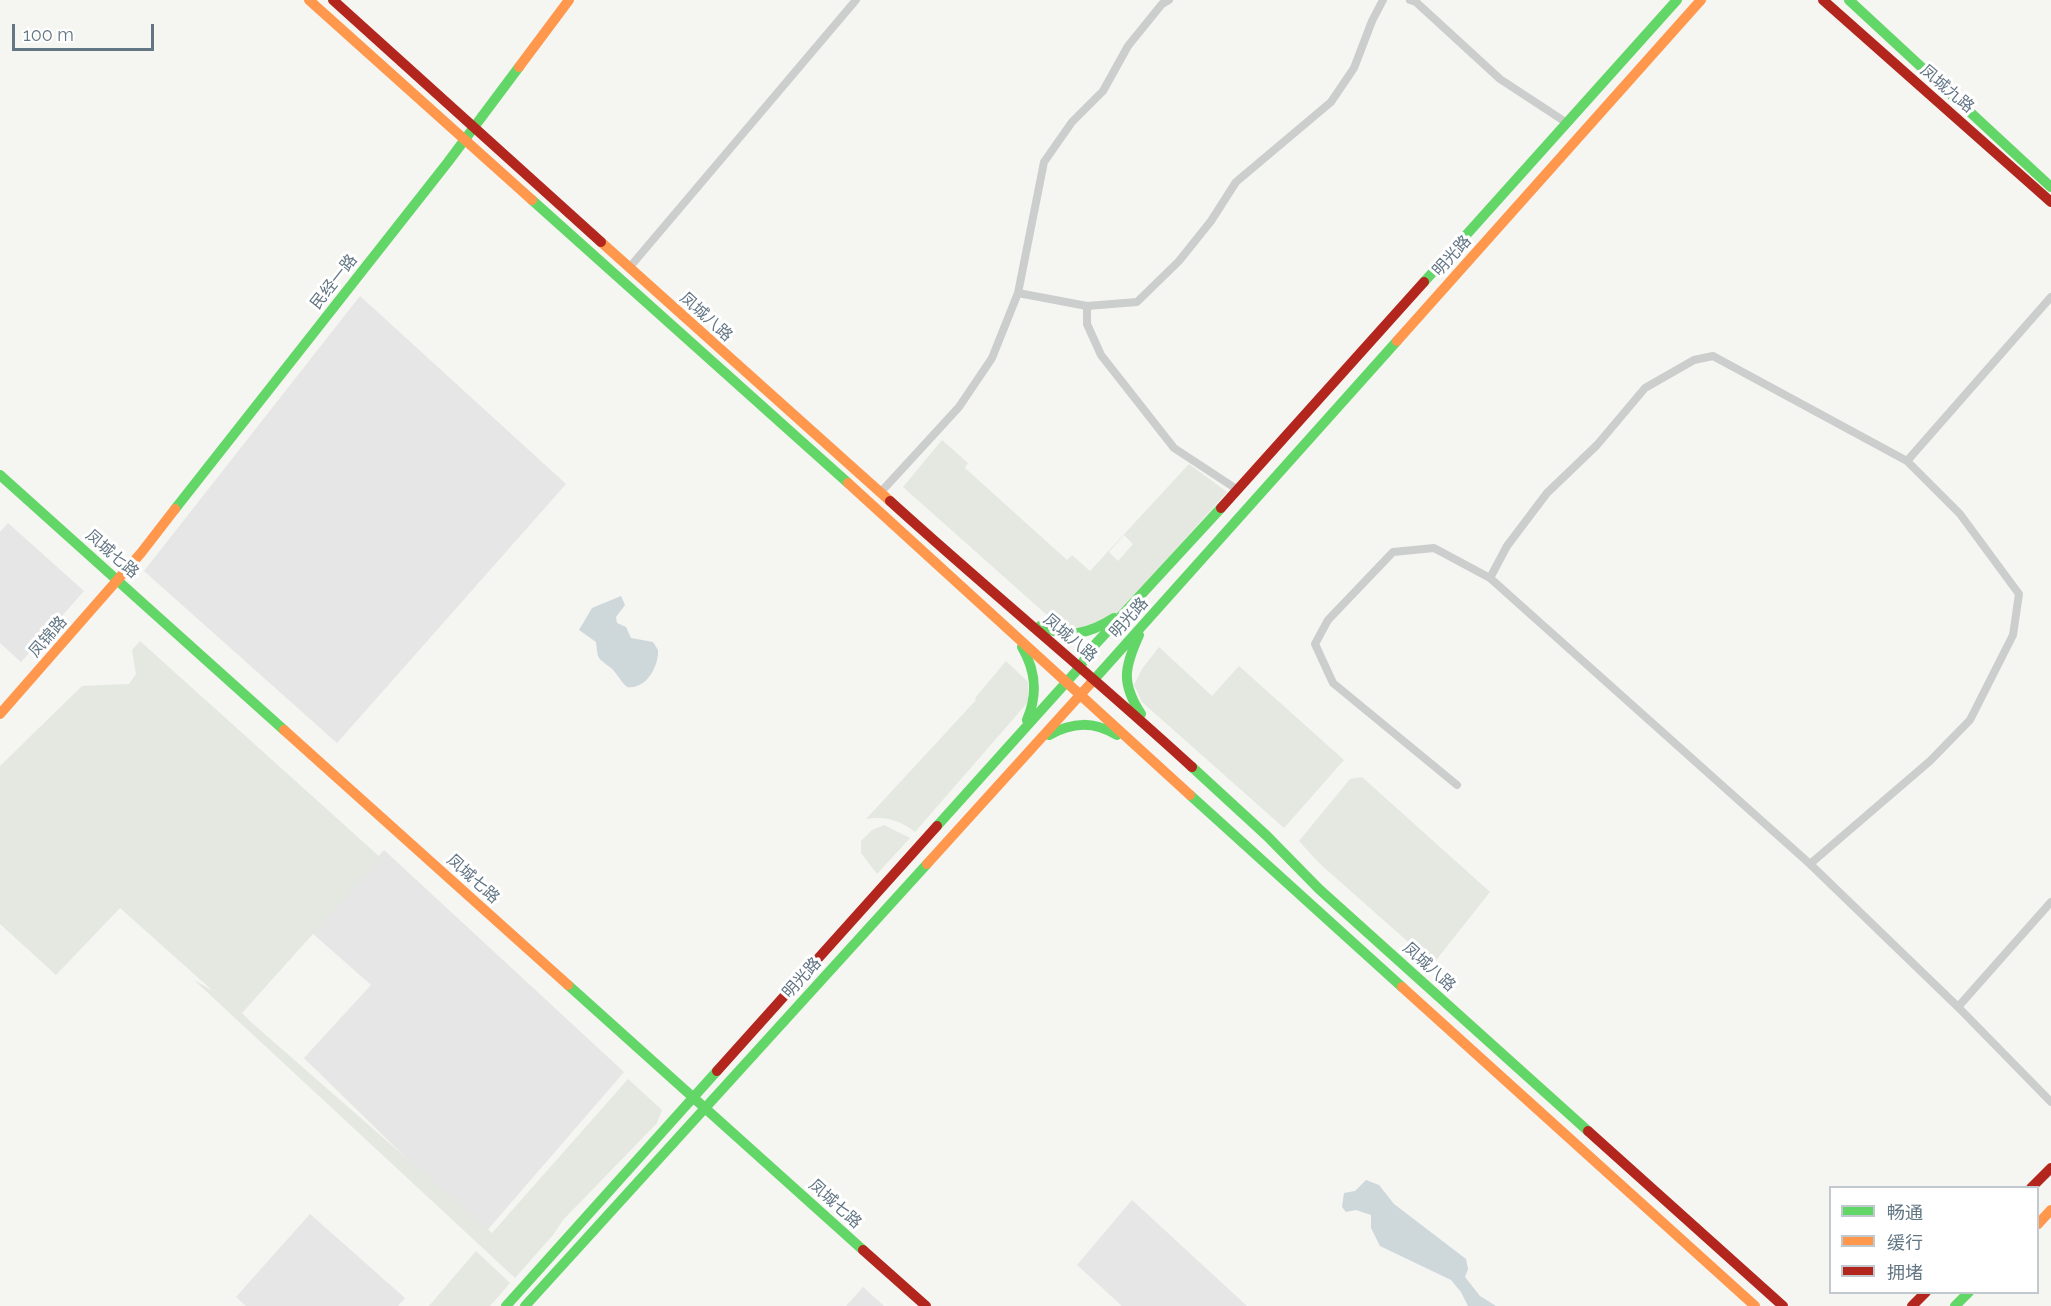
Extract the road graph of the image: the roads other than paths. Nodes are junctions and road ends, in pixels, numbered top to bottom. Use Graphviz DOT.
graph roads {
  1 [pos="309,0"];
  2 [pos="333,0"];
  3 [pos="569,0"];
  4 [pos="856,0"];
  5 [pos="1169,0"];
  6 [pos="1383,0"];
  7 [pos="1677,0"];
  8 [pos="1701,0"];
  9 [pos="1823,0"];
  10 [pos="1849,0"];
  11 [pos="1414,1"];
  12 [pos="1567,123"];
  13 [pos="475,127"];
  14 [pos="465,140"];
  15 [pos="2051,188"];
  16 [pos="2051,202"];
  17 [pos="629,268"];
  18 [pos="1018,293"];
  19 [pos="2051,297"];
  20 [pos="1087,306"];
  21 [pos="1906,461"];
  22 [pos="0,475"];
  23 [pos="1238,490"];
  24 [pos="880,493"];
  25 [pos="1490,578"];
  26 [pos="118,579"];
  27 [pos="1129,608"];
  28 [pos="1022,617"];
  29 [pos="1145,622"];
  30 [pos="1009,630"];
  31 [pos="1080,667"];
  32 [pos="1095,679"];
  33 [pos="1065,683"];
  34 [pos="1079,696"];
  35 [pos="0,714"];
  36 [pos="1020,734"];
  37 [pos="1156,734"];
  38 [pos="1034,746"];
  39 [pos="1142,751"];
  40 [pos="1457,785"];
  41 [pos="1810,864"];
  42 [pos="2051,902"];
  43 [pos="1958,1007"];
  44 [pos="693,1098"];
  45 [pos="2051,1102"];
  46 [pos="704,1107"];
  47 [pos="2051,1168"];
  48 [pos="2033,1186"];
  49 [pos="2051,1210"];
  50 [pos="2039,1222"];
  51 [pos="1925,1294"];
  52 [pos="1968,1294"];
  53 [pos="506,1306"];
  54 [pos="525,1306"];
  55 [pos="926,1306"];
  56 [pos="1755,1306"];
  57 [pos="1783,1306"];
  58 [pos="1912,1306"];
  59 [pos="1955,1306"];
  1 -- 14 [label="main road, 凤城八路"];
  2 -- 13 [label="main road, 凤城八路"];
  3 -- 13 [label="main road, 民经一路"];
  4 -- 17 [label="street"];
  5 -- 18 [label="street"];
  6 -- 20 [label="street"];
  7 -- 12 [label="main road, 明光路"];
  8 -- 29 [label="main road, 明光路"];
  9 -- 16 [label="main road, 凤城九路"];
  10 -- 15 [label="main road, 凤城九路"];
  11 -- 12 [label="street"];
  12 -- 23 [label="main road, 明光路"];
  13 -- 14 [label="main road, 民经一路"];
  13 -- 17 [label="main road, 凤城八路"];
  14 -- 26 [label="main road, 民经一路"];
  14 -- 30 [label="main road, 凤城八路"];
  17 -- 24 [label="main road, 凤城八路"];
  18 -- 20 [label="street"];
  18 -- 24 [label="street"];
  19 -- 21 [label="street"];
  20 -- 23 [label="street"];
  21 -- 25 [label="street"];
  21 -- 41 [label="street"];
  22 -- 26 [label="main road, 凤城七路"];
  23 -- 27 [label="main road, 明光路"];
  24 -- 28 [label="main road, 凤城八路"];
  25 -- 40 [label="street"];
  25 -- 41 [label="street"];
  26 -- 35 [label="main road, 凤锦路"];
  26 -- 44 [label="main road, 凤城七路"];
  27 -- 28 [label="main road"];
  27 -- 31 [label="main road, 明光路"];
  28 -- 31 [label="main road, 凤城八路"];
  29 -- 32 [label="main road, 明光路"];
  29 -- 37 [label="main road"];
  30 -- 33 [label="main road, 凤城八路"];
  30 -- 36 [label="main road"];
  31 -- 32 [label="main road, 凤城八路"];
  31 -- 33 [label="main road, 明光路"];
  32 -- 34 [label="main road, 明光路"];
  32 -- 37 [label="main road, 凤城八路"];
  33 -- 34 [label="main road, 凤城八路"];
  33 -- 36 [label="main road, 明光路"];
  34 -- 38 [label="main road, 明光路"];
  34 -- 39 [label="main road, 凤城八路"];
  36 -- 44 [label="main road, 明光路"];
  37 -- 57 [label="main road, 凤城八路"];
  38 -- 39 [label="main road"];
  38 -- 46 [label="main road, 明光路"];
  39 -- 56 [label="main road, 凤城八路"];
  41 -- 43 [label="street"];
  42 -- 43 [label="street"];
  43 -- 45 [label="street"];
  44 -- 46 [label="main road, 凤城七路"];
  44 -- 53 [label="main road, 明光路"];
  46 -- 54 [label="main road, 明光路"];
  46 -- 55 [label="main road, 凤城七路"];
  47 -- 48 [label="main road"];
  49 -- 50 [label="main road"];
  51 -- 58 [label="main road"];
  52 -- 59 [label="main road"];
}
